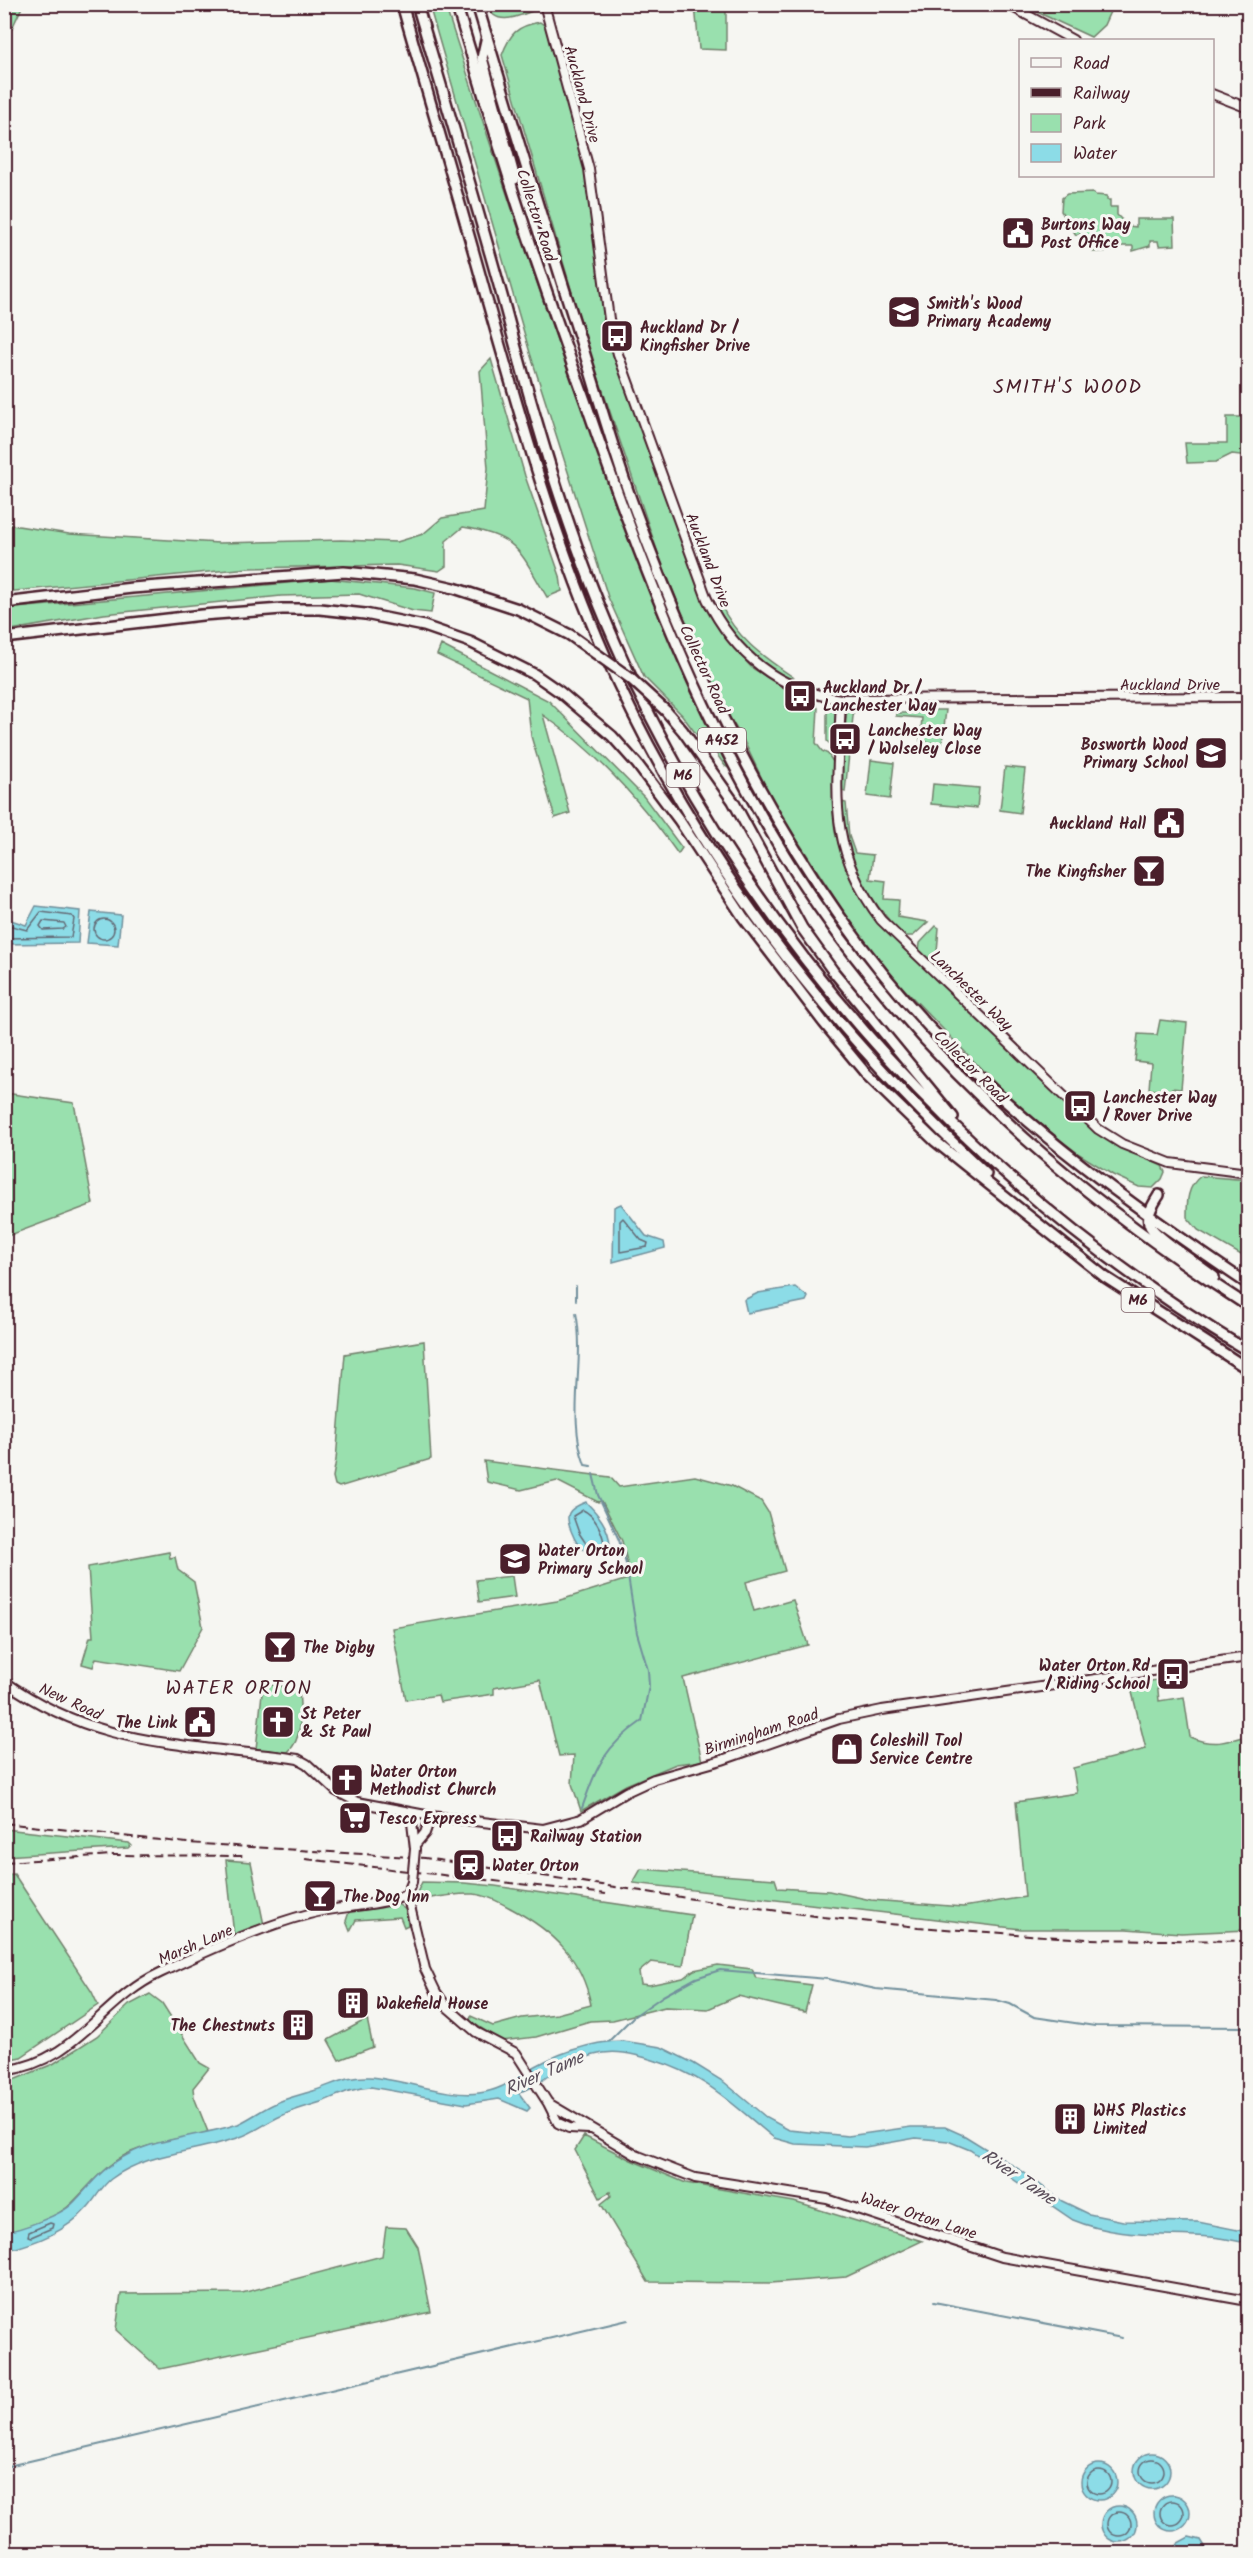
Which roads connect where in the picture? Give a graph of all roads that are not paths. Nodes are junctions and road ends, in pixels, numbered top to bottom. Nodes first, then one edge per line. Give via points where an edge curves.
1 (402, 4) edge
2 (417, 4) edge
3 (456, 4) edge
4 (477, 4) edge
5 (544, 4) edge
6 (1007, 4) edge
7 (487, 36) junction
8 (1071, 39) edge
9 (1214, 95) edge
10 (1248, 108) edge
11 (520, 214) junction
12 (4, 603) edge
13 (4, 638) edge
14 (1248, 697) edge
15 (842, 699) junction
16 (994, 1165) junction
17 (1248, 1173) edge
18 (1159, 1195) dead end
19 (1149, 1216) junction
20 (1036, 1221) junction
21 (1248, 1284) edge
22 (1244, 1303) edge
23 (1248, 1351) edge
24 (1248, 1369) edge
25 (1248, 1657) edge
26 (4, 1681) edge
27 (307, 1764) joint
28 (411, 1814) junction
29 (431, 1816) junction
30 (415, 1847) junction
31 (407, 1894) junction
32 (4, 2072) edge
33 (545, 2100) junction
34 (590, 2129) junction
35 (1248, 2301) edge

1 - 20 highway, M6 via 559,539 605,655 657,761 732,884 856,1044 939,1131
2 - 16 highway, M6 via 528,396 574,537 629,670 670,753 722,841 798,951 893,1065
3 - 11 highway, Collector Road / A452
4 - 7 highway, Collector Road / A452
5 - 15 street, Auckland Drive via 589,169 613,338 707,599 733,642 762,669 798,689
6 - 8 street
7 - 11 highway via 482,58 513,168
7 - 19 highway, Collector Road / A452 via 631,498 678,618 734,739 794,846 845,924 929,1026 1018,1114
9 - 10 street
11 - 22 highway, Collector Road / A452 via 619,500 692,680 754,800 835,930 920,1036 1006,1124 1119,1216
12 - 16 highway, bridge via 132,588 344,572 415,579 454,588 518,609 570,635 630,678 683,731 733,801 802,928
13 - 20 highway via 202,615 320,609 424,626 470,642 534,674 612,736 637,764 743,917 867,1075 935,1141
14 - 15 street, Auckland Drive
15 - 17 street, Lanchester Way via 837,799 840,836 860,889 881,920 1098,1129 1122,1144 1170,1163
16 - 23 highway, M6 via 1139,1281
18 - 19 highway
19 - 21 highway, Collector Road / A452
19 - 22 highway via 1157,1234
20 - 24 highway, M6 via 1135,1298
25 - 29 street, Birmingham Road via 839,1719 654,1779 581,1818 543,1830
26 - 27 street, New Road via 45,1707 106,1732 147,1741 292,1758
27 - 28 street, Birmingham Road via 348,1799
28 - 29 street, Birmingham Road
28 - 30 street
29 - 30 street
30 - 31 street, bridge
31 - 32 street, Marsh Lane via 307,1914 161,1972 128,1992 84,2034 55,2054
31 - 33 street via 419,1952 441,2000 476,2032 514,2051
33 - 34 street, Water Orton Lane
33 - 34 street, Water Orton Lane via 558,2124
34 - 35 street, Water Orton Lane via 636,2156 695,2178 827,2199 1002,2257

